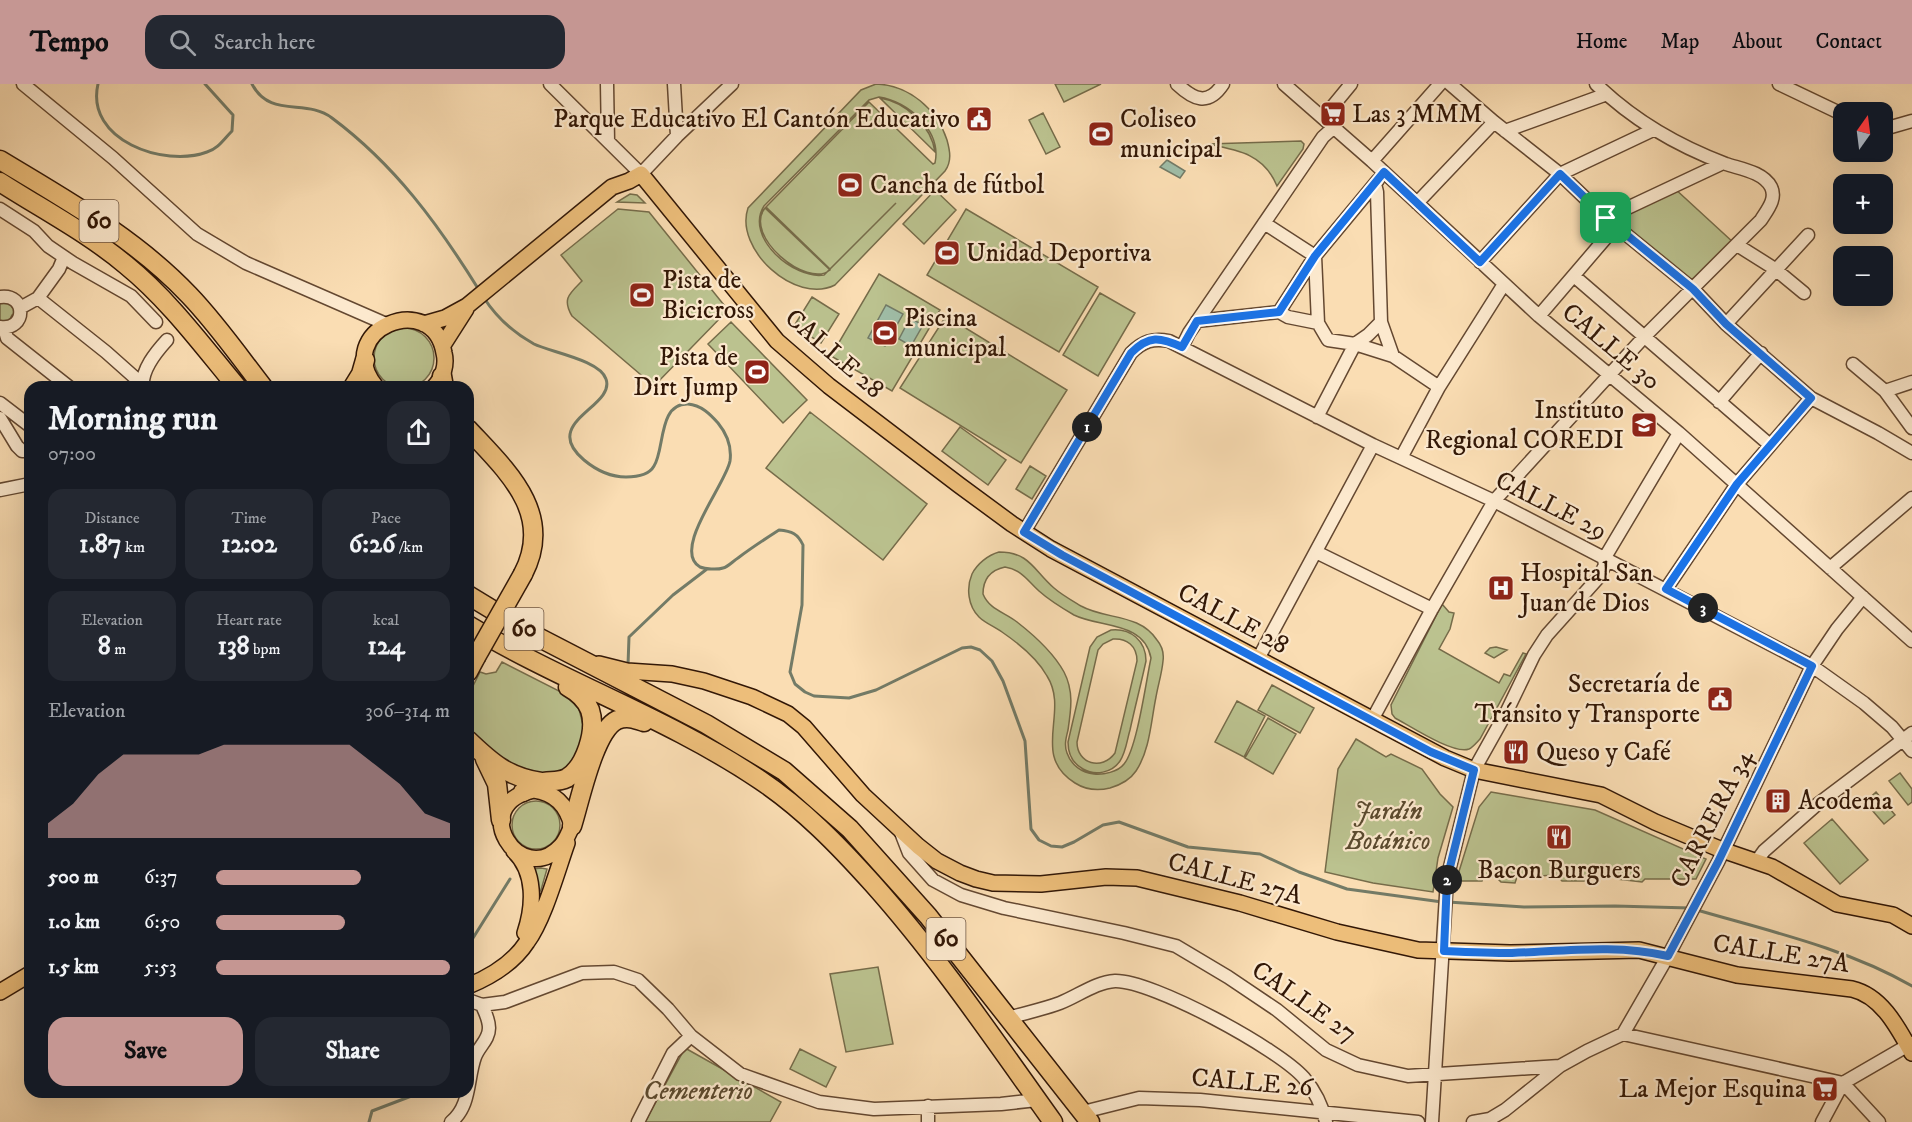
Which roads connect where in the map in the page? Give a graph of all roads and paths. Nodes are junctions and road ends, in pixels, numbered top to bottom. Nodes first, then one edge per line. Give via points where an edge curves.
1 (23, 84) edge
2 (550, 84) edge
3 (607, 84) edge
4 (674, 84) edge
5 (732, 84) edge
6 (1177, 84) edge
7 (1223, 84) edge
8 (1284, 84) edge
9 (1351, 84) edge
10 (1440, 84) edge
11 (1451, 84) edge
12 (1596, 84) edge
13 (1779, 84) edge
14 (1607, 94) junction
15 (1833, 110) edge
16 (1323, 118) junction
17 (1912, 121) edge
18 (1494, 122) junction
19 (1893, 126) edge
20 (1333, 128) junction
21 (1505, 130) junction
22 (1653, 130) junction
23 (677, 136) junction
24 (608, 141) junction
25 (0, 160) edge
26 (1372, 161) junction
27 (1723, 163) junction
28 (1384, 172) junction
29 (641, 174) junction
30 (1560, 174) junction
31 (0, 182) edge
32 (1375, 184) junction
33 (1417, 203) junction
34 (0, 209) edge
35 (1611, 222) junction
36 (1264, 223) junction
37 (1808, 235) dead end
38 (1737, 245) junction
39 (1315, 256) junction
40 (64, 257) junction
41 (1480, 262) junction
42 (1775, 269) junction
43 (1574, 276) junction
44 (1504, 284) junction
45 (1693, 289) junction
46 (1804, 293) dead end
47 (0, 297) edge
48 (38, 298) junction
49 (471, 303) junction
50 (20, 308) junction
51 (1279, 312) junction
52 (1539, 316) junction
53 (1197, 321) junction
54 (156, 322) dead end
55 (1381, 322) junction
56 (1318, 323) junction
57 (386, 324) junction
58 (424, 324) junction
59 (1726, 324) junction
60 (2, 327) edge
61 (218, 328) junction
62 (1644, 337) junction
63 (167, 340) dead end
64 (1355, 344) junction
65 (443, 345) junction
66 (1182, 347) junction
67 (1761, 353) junction
68 (1393, 356) junction
69 (365, 360) junction
70 (1853, 364) dead end
71 (1610, 375) junction
72 (61, 381) edge
73 (138, 381) edge
74 (143, 381) edge
75 (232, 381) edge
76 (258, 381) edge
77 (272, 381) edge
78 (357, 381) edge
79 (372, 381) edge
80 (441, 381) edge
81 (1912, 382) edge
82 (1439, 387) junction
83 (1886, 391) junction
84 (1811, 398) junction
85 (1719, 402) junction
86 (0, 403) edge
87 (1317, 417) junction
88 (0, 418) edge
89 (24, 422) edge
90 (1912, 428) edge
91 (24, 430) edge
92 (1679, 433) junction
93 (474, 436) edge
94 (14, 442) junction
95 (1373, 445) junction
96 (1770, 445) junction
97 (24, 451) edge
98 (1912, 453) edge
99 (1401, 458) junction
100 (1737, 484) junction
101 (24, 485) edge
102 (0, 490) edge
103 (1912, 498) edge
104 (1494, 501) junction
105 (1024, 532) junction
106 (1316, 552) junction
107 (1604, 559) junction
108 (1830, 568) junction
109 (1666, 589) junction
110 (1863, 597) junction
111 (474, 599) edge
112 (1432, 609) junction
113 (474, 628) edge
114 (1912, 641) edge
115 (1258, 659) junction
116 (474, 660) edge
117 (582, 660) junction
118 (532, 661) junction
119 (1812, 666) junction
120 (1372, 720) junction
121 (677, 732) junction
122 (1909, 741) edge
123 (474, 746) edge
124 (1474, 770) junction
125 (533, 786) junction
126 (501, 820) junction
127 (572, 826) junction
128 (899, 829) junction
129 (511, 848) junction
130 (1722, 850) junction
131 (1756, 862) junction
132 (1912, 926) edge
133 (1444, 951) junction
134 (1668, 956) junction
135 (512, 959) junction
136 (24, 978) edge
137 (474, 983) edge
138 (0, 992) edge
139 (474, 1002) edge
140 (482, 1005) junction
141 (1008, 1018) junction
142 (1623, 1034) junction
143 (691, 1036) junction
144 (1911, 1047) edge
145 (474, 1061) edge
146 (1560, 1066) junction
147 (1435, 1075) junction
148 (1843, 1083) junction
149 (466, 1098) edge
150 (1037, 1100) junction
151 (928, 1106) junction
152 (1086, 1117) edge
153 (1325, 1117) edge
154 (451, 1122) edge
155 (638, 1122) edge
156 (928, 1122) edge
157 (1053, 1122) edge
158 (1418, 1122) edge
159 (1432, 1122) edge
160 (1473, 1122) edge
161 (1822, 1122) edge
162 (1879, 1122) edge

1 - 57 street via 113,158 196,234 246,263
2 - 24 street
3 - 24 street
4 - 23 street
5 - 23 street
6 - 7 street via 1199,99 1207,99
8 - 16 street, CALLE 30
9 - 16 street
10 - 26 street
11 - 18 street
12 - 14 street
13 - 15 street
14 - 21 street
14 - 22 street
16 - 20 street, CALLE 30
17 - 19 street
18 - 21 street
18 - 33 street
20 - 26 street, CALLE 30
20 - 36 street
21 - 30 street
22 - 27 street
22 - 30 street
23 - 29 street
24 - 29 street
25 - 61 highway, 60 via 136,247 189,295
26 - 28 street, CALLE 30
27 - 35 street
27 - 38 street via 1761,176 1771,187 1773,201
28 - 32 street
28 - 33 street, CALLE 30
29 - 49 main road via 612,187
29 - 105 main road, CALLE 28 via 777,341 829,386
30 - 35 street
30 - 41 street
31 - 75 highway, 60 via 127,265 181,318
32 - 39 street
32 - 55 street
33 - 41 street, CALLE 30
34 - 40 street
35 - 43 street
35 - 45 street
36 - 39 street
36 - 53 street
37 - 42 street
38 - 42 street
38 - 45 street
39 - 51 street
39 - 56 street
40 - 48 street
40 - 54 street via 131,296
41 - 44 street, CALLE 30
42 - 46 street
42 - 59 street
43 - 52 street
43 - 62 street
44 - 52 street, CALLE 30
44 - 82 street
45 - 59 street
45 - 62 street
47 - 50 street via 12,298
48 - 50 street
48 - 73 street
49 - 58 main road via 445,318
49 - 65 main road
50 - 60 street via 18,320 12,326
51 - 53 street
51 - 56 street
52 - 71 street, CALLE 30
53 - 66 street
55 - 64 street
55 - 68 street
56 - 64 street via 1328,340
57 - 58 main road via 412,320
57 - 69 main road via 370,339
58 - 65 main road
59 - 67 street
60 - 72 street via 7,338
61 - 76 highway, 60
61 - 77 highway
62 - 71 street
62 - 85 street
63 - 74 street via 155,353
64 - 68 street
64 - 87 street
65 - 80 main road via 445,366
66 - 87 street, CALLE 29
66 - 105 street, CALLE 29 via 1163,340 1148,341 1131,353
67 - 84 street
67 - 85 street
68 - 82 street
69 - 78 highway
69 - 79 main road
70 - 83 street
71 - 92 street, CALLE 30
71 - 104 street
81 - 83 street
82 - 99 street
83 - 90 street
84 - 96 street
84 - 98 street
85 - 96 street
86 - 89 street
87 - 95 street, CALLE 29
88 - 94 street
91 - 94 street
92 - 100 street, CALLE 30
92 - 107 street
93 - 116 highway, bridge via 523,494 533,536 523,574
94 - 97 street
95 - 99 street, CALLE 29
95 - 106 street
96 - 100 street
99 - 104 street, CALLE 29
100 - 108 street, CALLE 30
100 - 109 street
101 - 102 street
103 - 108 street
104 - 107 street, CALLE 29
104 - 112 street
105 - 115 main road, CALLE 28
106 - 112 street
106 - 115 street
107 - 109 street, CALLE 29
107 - 124 street via 1599,577 1534,655
108 - 110 street, CALLE 30
109 - 119 street, CALLE 29
110 - 114 street, CALLE 30
110 - 119 street, CARRERA 34
111 - 117 highway, 60
112 - 120 street
113 - 118 highway, 60
115 - 120 main road, CALLE 28
117 - 128 main road, CALLE 27A via 627,671 672,674 729,688 788,714
117 - 141 highway, 60 via 706,724 784,771 871,851
118 - 121 highway, 60
118 - 125 highway via 584,700 592,725 583,759 574,773 555,783
119 - 122 street, CALLE 29
119 - 130 street, CARRERA 34
120 - 124 main road, CALLE 28
121 - 127 highway via 665,732 629,718 611,724 596,750
121 - 150 highway, 60 via 759,780 841,848 915,931
122 - 131 street via 1814,807
123 - 125 highway via 508,773
123 - 126 highway via 488,762 497,784
124 - 130 main road, CALLE 28 via 1601,795
124 - 133 street via 1447,879
125 - 126 main road via 509,803
125 - 127 main road via 562,804
126 - 129 main road
127 - 129 main road via 562,845 543,857 520,855
127 - 135 main road via 535,929
128 - 133 main road, CALLE 27A via 937,861 993,883 1137,878 1337,932 1401,947
128 - 147 street, CALLE 27 via 909,853 933,880 961,895 1176,946 1277,1010 1326,1050 1378,1071
129 - 135 main road via 522,859 531,887 529,921
130 - 131 main road, CALLE 28
130 - 134 street, CARRERA 34
131 - 132 main road, CALLE 28 via 1837,904 1893,915
133 - 134 main road, CALLE 27A via 1616,949
133 - 147 street
134 - 142 street, CARRERA 34
134 - 144 main road, CALLE 27A via 1737,975 1860,991 1879,1002
135 - 137 main road
136 - 138 main road
139 - 140 street
140 - 143 street via 505,1002 582,974 614,972 638,980
140 - 145 street via 489,1030
141 - 152 highway, 60
141 - 153 street via 1117,981 1149,990 1216,1019 1276,1056 1303,1076 1316,1093
142 - 146 street, CALLE 27
142 - 148 street
143 - 151 street via 740,1074 819,1102 874,1108
143 - 155 street via 673,1053
144 - 148 street
146 - 147 street, CALLE 27
146 - 160 street via 1505,1110 1490,1119
147 - 159 street
148 - 161 street
148 - 162 street
149 - 154 street
150 - 151 street
150 - 157 highway, 60
151 - 156 street
152 - 153 street, CALLE 26 via 1138,1098 1200,1100
153 - 158 street, CALLE 26

